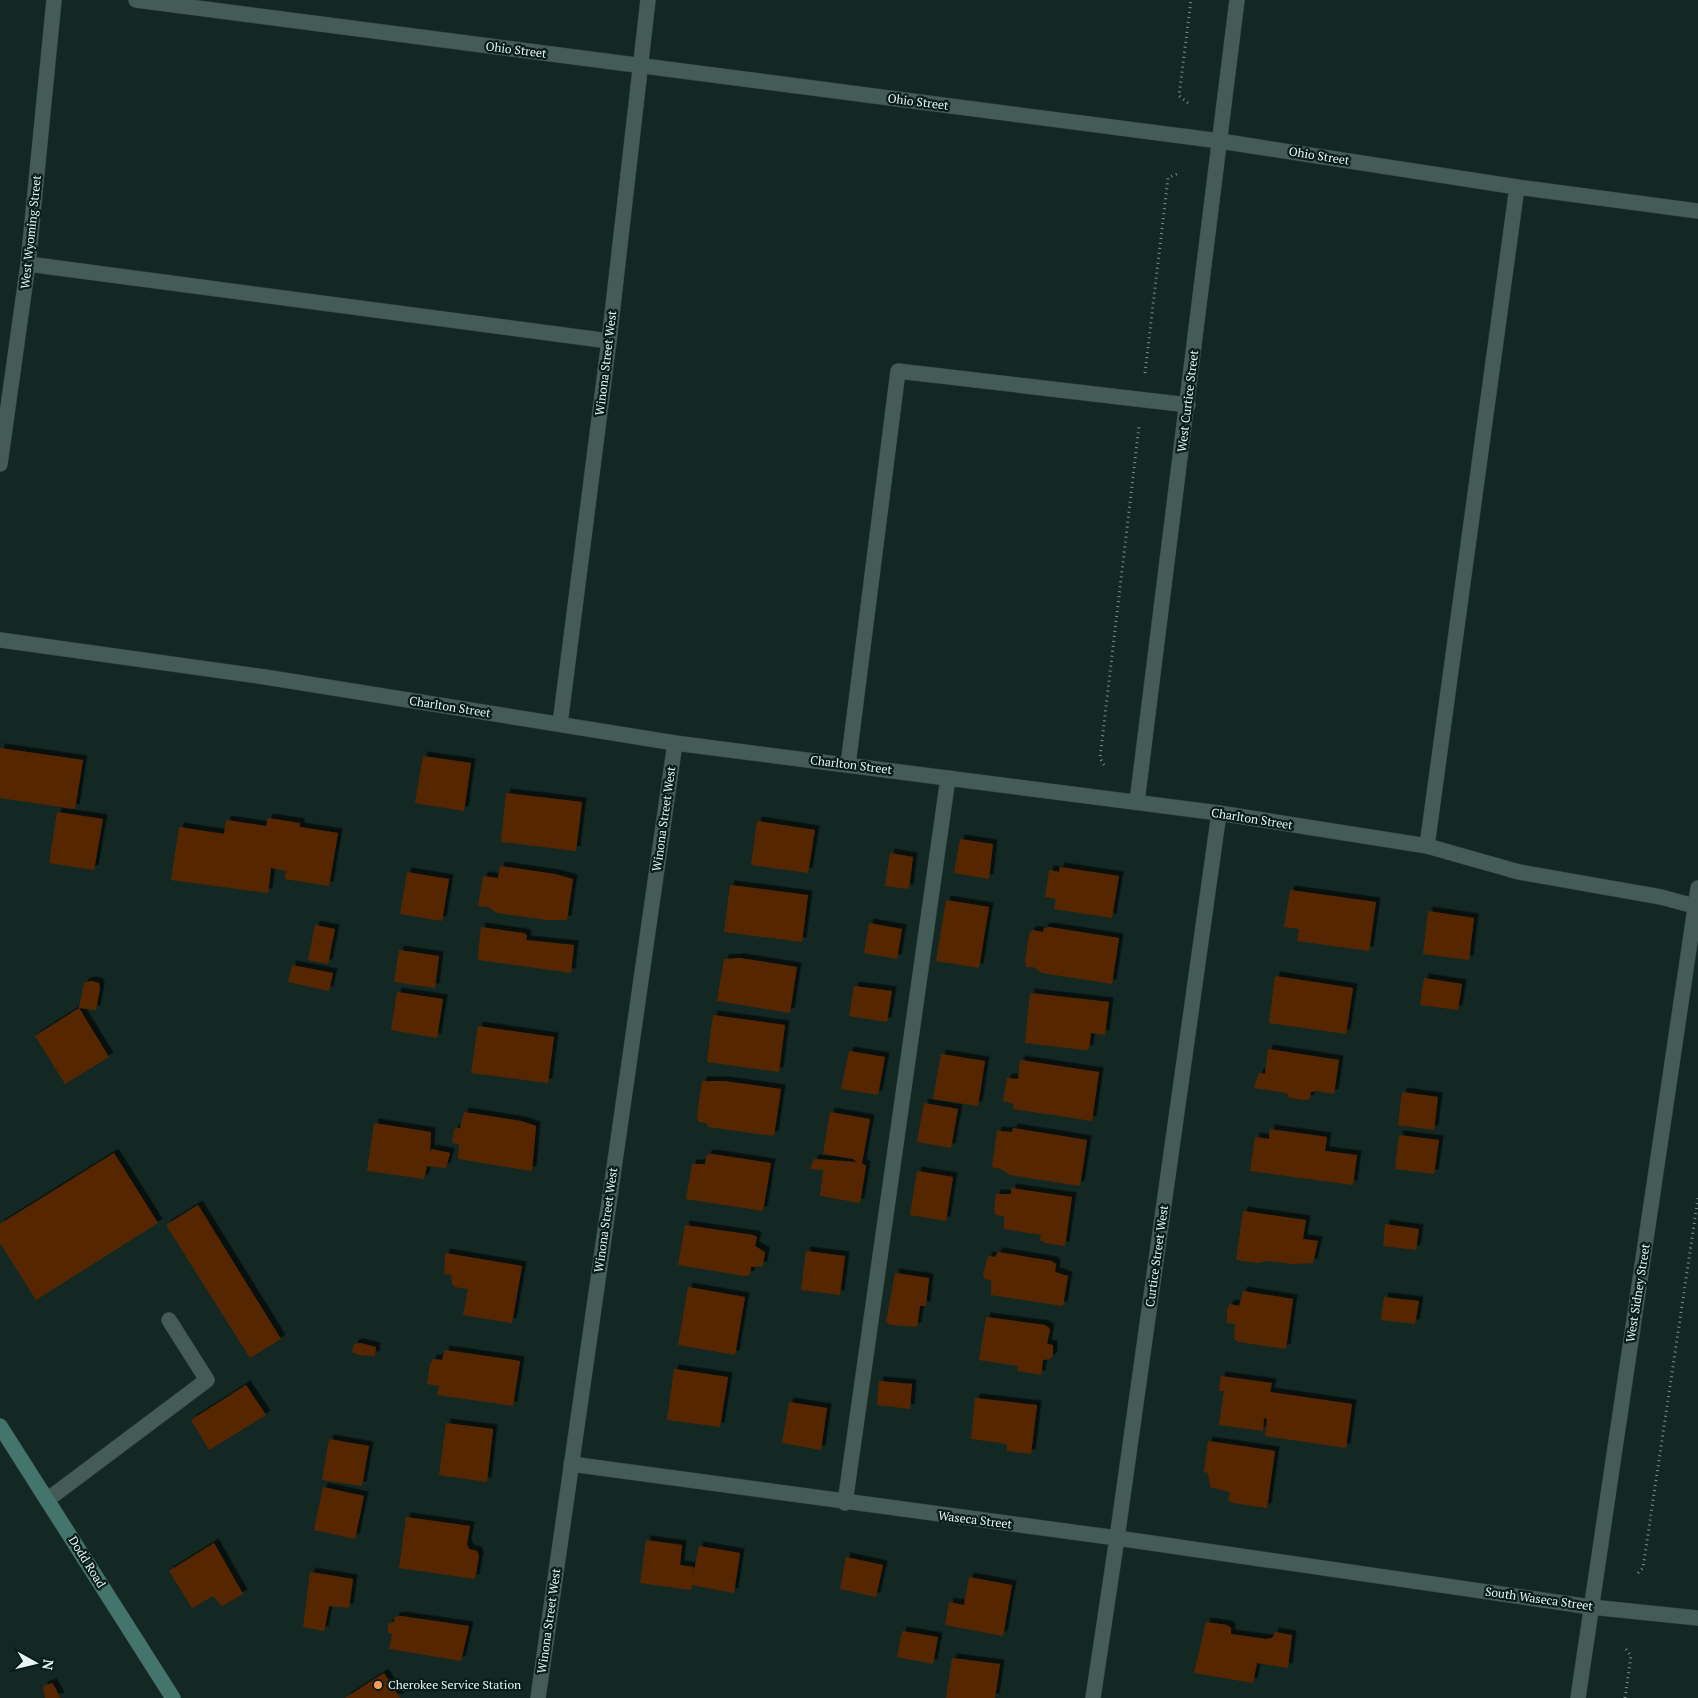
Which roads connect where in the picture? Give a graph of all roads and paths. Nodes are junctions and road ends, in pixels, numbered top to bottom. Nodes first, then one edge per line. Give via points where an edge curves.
1 (54, 0) edge
2 (136, 0) edge
3 (648, 0) edge
4 (1191, 0) edge
5 (1237, 0) edge
6 (642, 66) junction
7 (1188, 103) dead end
8 (1220, 141) junction
9 (1179, 173) dead end
10 (1517, 187) junction
11 (1698, 211) edge
12 (28, 264) junction
13 (609, 341) junction
14 (1142, 400) junction
15 (1188, 405) junction
16 (0, 464) edge
17 (0, 640) edge
18 (560, 724) junction
19 (675, 743) junction
20 (848, 765) junction
21 (1104, 765) dead end
22 (948, 778) junction
23 (1137, 802) junction
24 (1219, 813) junction
25 (1427, 846) junction
26 (1698, 888) edge
27 (1697, 906) edge
28 (1698, 1198) edge
29 (169, 1320) dead end
30 (0, 1426) edge
31 (571, 1464) junction
32 (47, 1500) junction
33 (845, 1503) junction
34 (1117, 1538) junction
35 (1638, 1573) dead end
36 (1380, 1576) joint
37 (1591, 1607) junction
38 (1698, 1618) edge
39 (1625, 1648) dead end
40 (173, 1698) edge
41 (538, 1698) edge
42 (1093, 1698) edge
43 (1578, 1698) edge
44 (1625, 1698) edge

1 - 12 street, West Wyoming Street
2 - 6 street, Ohio Street
3 - 6 street, Winona Street West
4 - 7 path via 1179,96
5 - 8 street, West Curtice Street
6 - 8 street, Ohio Street
6 - 13 street, Winona Street West
8 - 10 street, Ohio Street
8 - 15 street, West Curtice Street
9 - 14 path via 1168,178
10 - 11 street, Ohio Street
10 - 25 street
12 - 13 street
12 - 16 street, West Wyoming Street
13 - 18 street, Winona Street West
14 - 15 street
14 - 20 street via 898,371
14 - 21 path via 1100,758
15 - 23 street, West Curtice Street
17 - 18 street, Charlton Street
18 - 19 street, Charlton Street
19 - 20 street, Charlton Street
19 - 31 street, Winona Street West
20 - 22 street, Charlton Street
22 - 23 street, Charlton Street
22 - 33 street
23 - 24 street, Charlton Street
24 - 25 street, Charlton Street
24 - 34 street, Curtice Street West
25 - 27 street, Charlton Street via 1518,872
26 - 27 street, West Sidney Street
27 - 37 street, West Sidney Street
28 - 35 path via 1643,1568
29 - 32 street via 207,1380
30 - 32 street, Dodd Road
31 - 33 street, Waseca Street
31 - 41 street, Winona Street West
32 - 40 street, Dodd Road
33 - 34 street, Waseca Street
34 - 36 street, Waseca Street
34 - 42 street, Curtice Street West
36 - 37 street, South Waseca Street
37 - 38 street, South Waseca Street
37 - 43 street, West Sidney Street
39 - 44 path via 1631,1656

